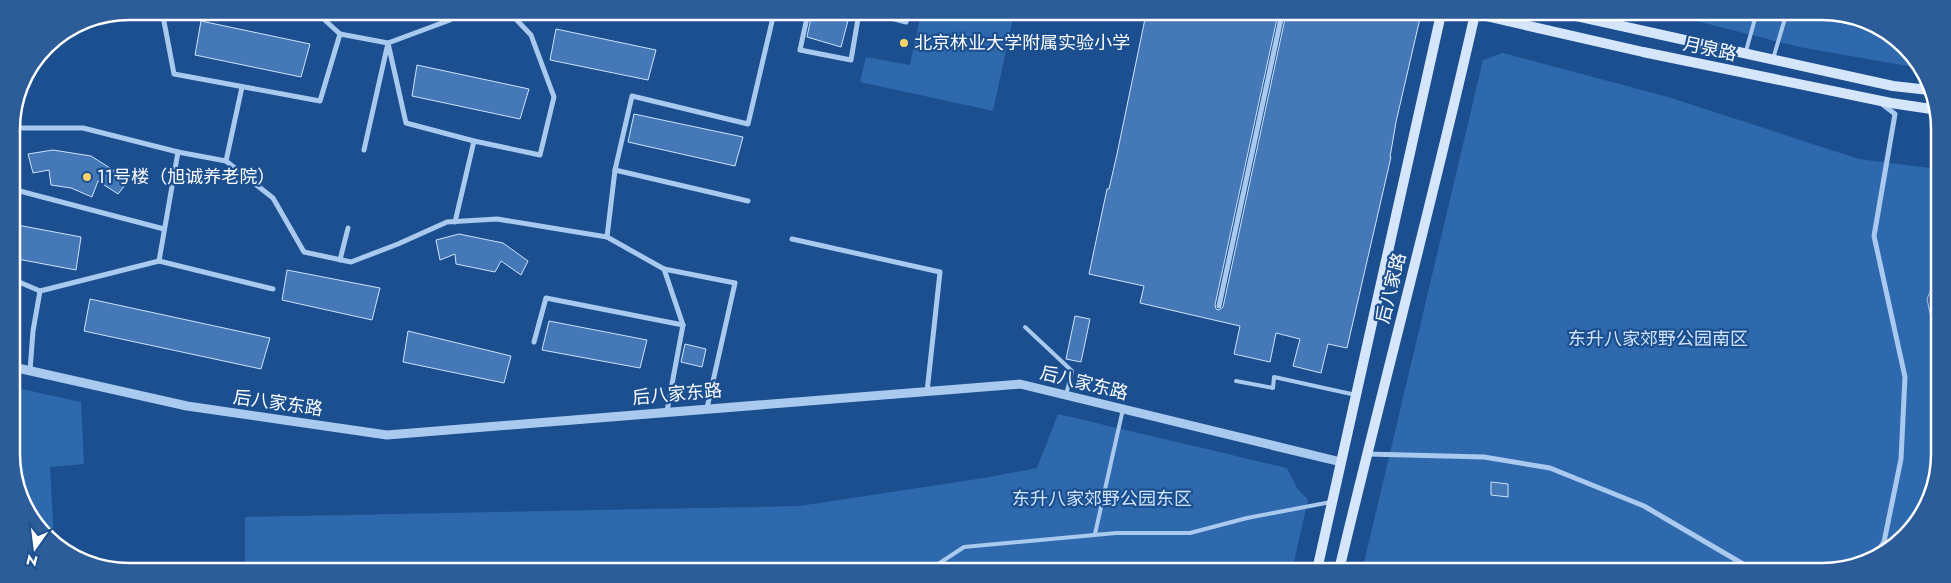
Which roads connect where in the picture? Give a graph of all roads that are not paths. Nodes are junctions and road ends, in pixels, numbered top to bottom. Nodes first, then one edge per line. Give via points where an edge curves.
1 (164, 20) edge
2 (325, 20) edge
3 (450, 20) edge
4 (517, 20) edge
5 (772, 20) edge
6 (806, 20) edge
7 (858, 20) edge
8 (1281, 20) edge
9 (1441, 20) edge
10 (1475, 20) edge
11 (1502, 20) edge
12 (1599, 20) edge
13 (1755, 20) edge
14 (1785, 20) edge
15 (340, 34) junction
16 (388, 43) junction
17 (1746, 53) junction
18 (1773, 59) junction
19 (242, 87) junction
20 (1923, 89) edge
21 (1874, 99) junction
22 (1929, 108) edge
23 (20, 128) edge
24 (474, 141) junction
25 (364, 150) dead end
26 (178, 152) junction
27 (226, 161) junction
28 (615, 170) junction
29 (20, 191) edge
30 (748, 201) dead end
31 (455, 222) junction
32 (348, 228) dead end
33 (164, 229) junction
34 (607, 237) junction
35 (792, 239) dead end
36 (340, 260) junction
37 (159, 261) junction
38 (664, 269) junction
39 (20, 282) edge
40 (273, 289) dead end
41 (40, 291) junction
42 (1220, 306) dead end
43 (683, 325) junction
44 (1024, 327) dead end
45 (534, 342) dead end
46 (20, 369) edge
47 (30, 371) junction
48 (1236, 381) dead end
49 (927, 392) junction
50 (1066, 395) junction
51 (1356, 395) junction
52 (706, 408) junction
53 (1123, 409) junction
54 (667, 411) junction
55 (1367, 454) junction
56 (1341, 462) junction
57 (1332, 502) junction
58 (1095, 534) junction
59 (1882, 545) edge
60 (940, 563) edge
61 (1319, 563) edge
62 (1342, 563) edge
63 (1741, 563) edge

1 - 19 street via 174,74
2 - 15 street
3 - 16 street
4 - 24 street via 531,34 554,97 540,155
5 - 28 street via 748,124 632,96
6 - 7 street via 800,50 851,60
8 - 42 street
9 - 51 main road, 后八家路
10 - 55 main road, 后八家路
11 - 21 main road, 月泉路
12 - 17 main road, 月泉路
13 - 17 lane
14 - 18 lane
15 - 16 street
15 - 19 street via 320,101
16 - 24 street via 406,123
16 - 25 street
17 - 18 main road, 月泉路
18 - 20 main road, 月泉路 via 1893,86
19 - 27 street
21 - 22 main road, 月泉路
21 - 59 street via 1895,114 1874,236 1905,377 1901,459
23 - 26 street via 83,128
24 - 31 street
26 - 27 street
26 - 33 street
27 - 36 street via 273,198 304,252
28 - 30 street
28 - 34 street
29 - 33 street
31 - 34 street via 497,220
31 - 36 street via 447,222 351,262
32 - 36 street
33 - 37 street
34 - 38 street
35 - 49 street via 940,272
37 - 40 street
37 - 41 street
38 - 43 street
38 - 52 street via 735,283
39 - 41 street
41 - 47 street
43 - 45 street via 546,298
43 - 54 street
44 - 50 lane via 1072,371
46 - 47 street, 后八家东路
47 - 54 street, 后八家东路 via 187,406 387,435
48 - 51 lane via 1273,388 1274,377
49 - 50 street, 后八家东路 via 1020,384
49 - 52 street, 后八家东路
50 - 53 street, 后八家东路
51 - 56 main road, 后八家路
52 - 54 street, 后八家东路
53 - 56 street, 后八家东路
53 - 58 lane
55 - 62 main road, 后八家路
55 - 63 street via 1484,458 1550,468 1644,506
56 - 57 main road, 后八家路
57 - 58 lane via 1190,533
57 - 61 main road, 后八家路
58 - 60 lane via 964,547

